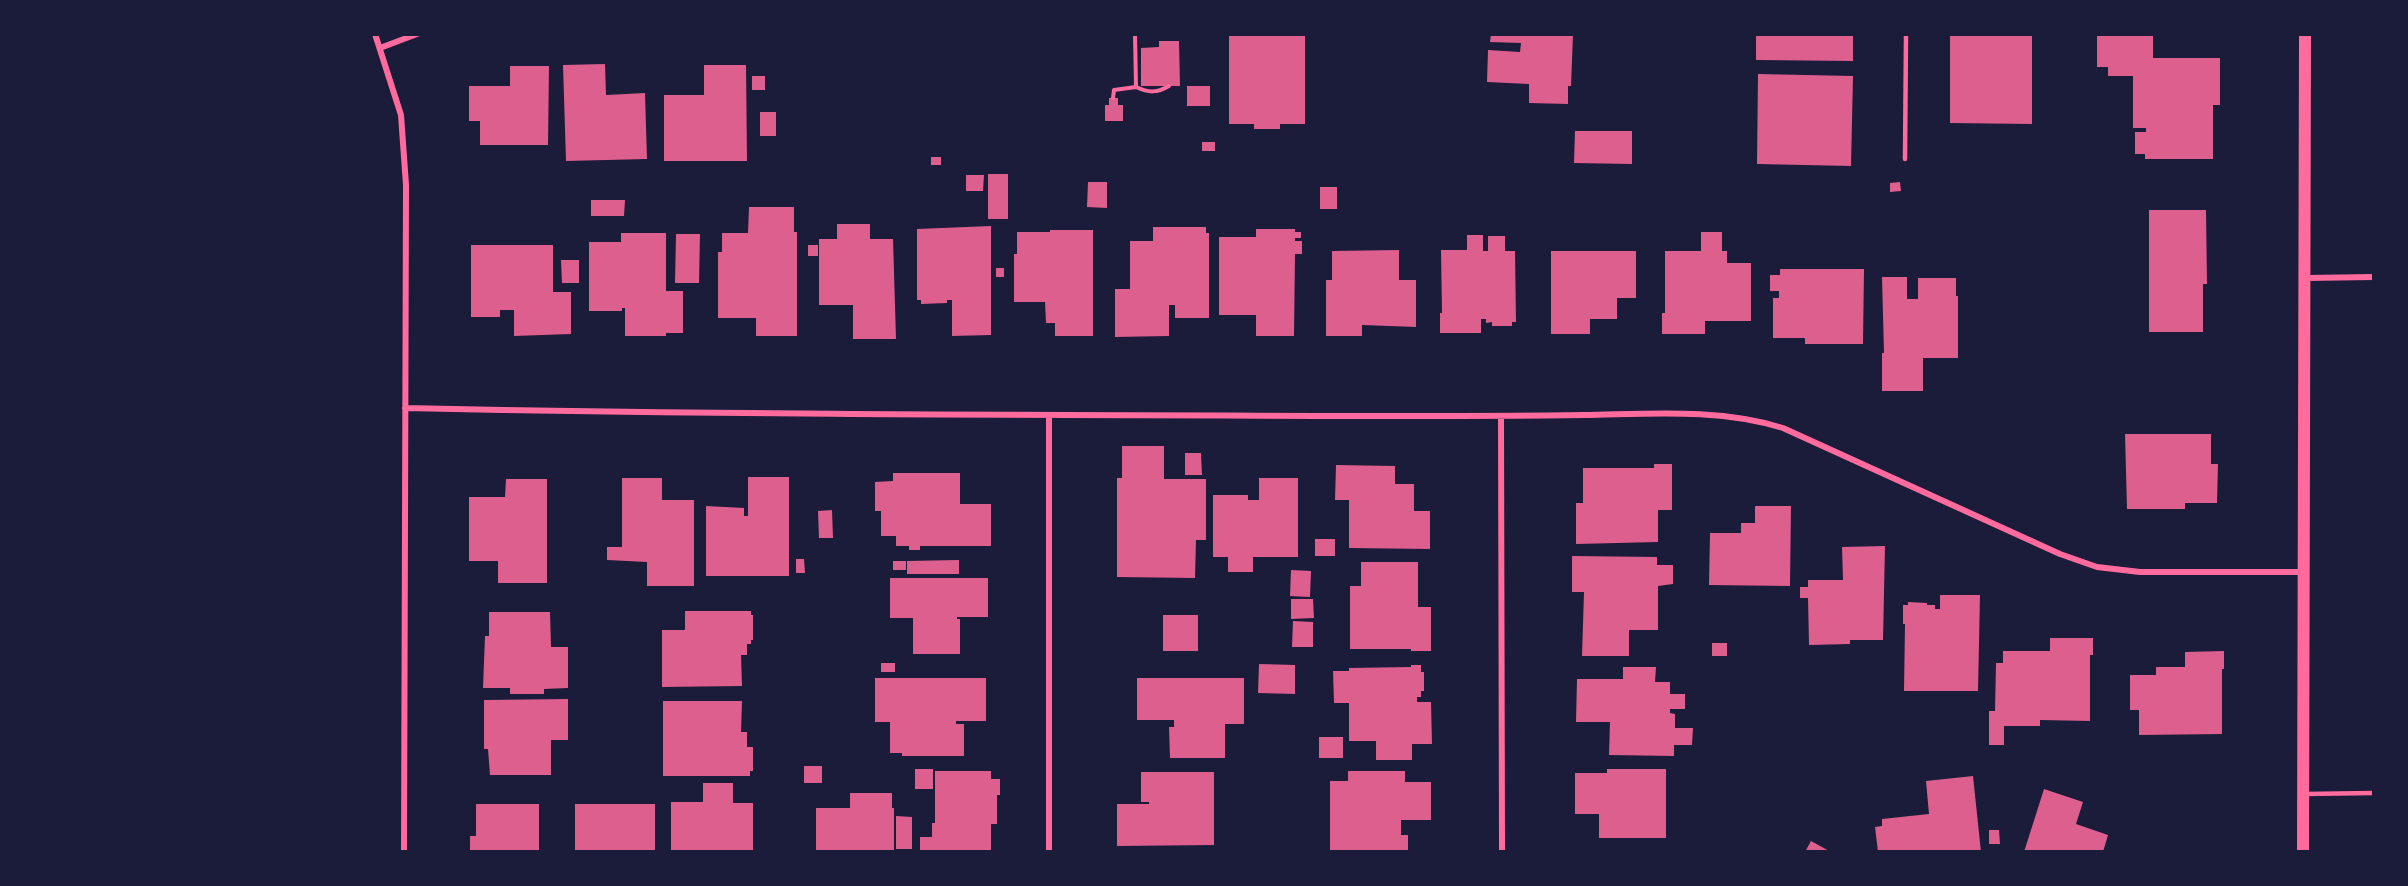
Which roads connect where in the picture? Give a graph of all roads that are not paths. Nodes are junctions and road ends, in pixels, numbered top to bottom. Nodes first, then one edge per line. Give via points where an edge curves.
1 (375, 34) edge
2 (417, 34) edge
3 (1906, 34) edge
4 (2305, 34) edge
5 (380, 48) junction
6 (1905, 159) dead end
7 (2305, 278) junction
8 (2373, 278) edge
9 (405, 408) junction
10 (1049, 415) junction
11 (1501, 416) junction
12 (2304, 572) junction
13 (2373, 792) edge
14 (2303, 794) junction
15 (404, 852) edge
16 (1049, 852) edge
17 (1502, 852) edge
18 (2303, 852) edge

1 - 5 street
2 - 5 street
3 - 6 lane
4 - 7 main road
5 - 9 street via 401,115 405,173
7 - 8 street
7 - 12 main road
9 - 10 street
9 - 15 street
10 - 11 street
10 - 16 street
11 - 12 street via 1669,413 1755,419 2097,567 2140,572
11 - 17 street
12 - 14 main road
13 - 14 lane
14 - 18 main road

